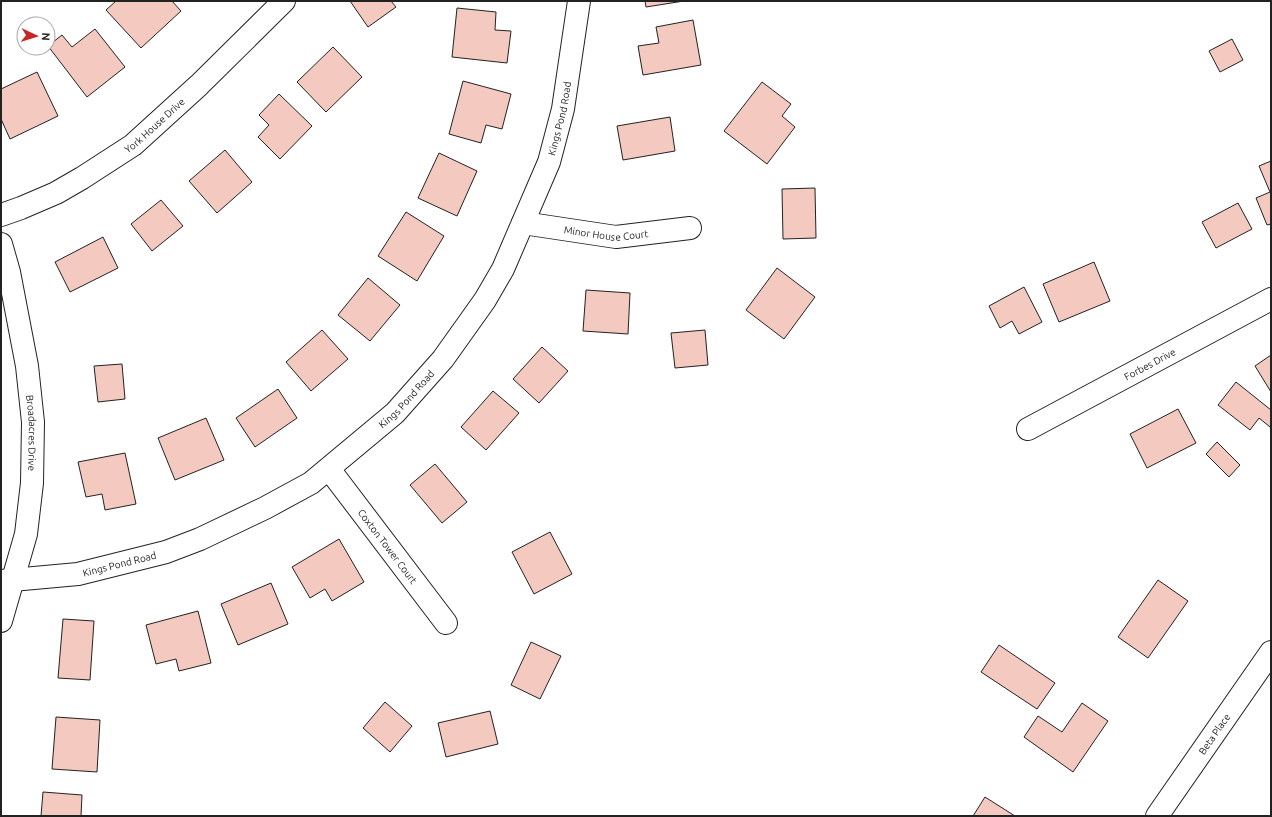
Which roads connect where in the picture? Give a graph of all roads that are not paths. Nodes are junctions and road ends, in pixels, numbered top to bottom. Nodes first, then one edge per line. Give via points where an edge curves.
1 (284, 1) edge
2 (579, 1) edge
3 (1, 215) edge
4 (523, 223) junction
5 (690, 228) dead end
6 (1, 244) edge
7 (1271, 299) edge
8 (1028, 429) dead end
9 (329, 469) junction
10 (7, 580) edge
11 (1, 621) edge
12 (446, 623) dead end
13 (1271, 652) edge
14 (1157, 816) edge

1 - 3 street, York House Drive via 199,85 132,145 69,185
2 - 4 street, Kings Pond Road via 563,109 549,162
4 - 5 street, Minor House Court via 616,237
4 - 9 street, Kings Pond Road via 503,269 485,300 444,359 395,413
6 - 10 street, Broadacres Drive via 27,366 33,422 32,483 26,534
7 - 8 street, Forbes Drive
9 - 10 street, Kings Pond Road via 311,483 265,508 200,540 166,552 78,574
9 - 12 street, Coxton Tower Court
10 - 11 street, Broadacres Drive
13 - 14 street, Beta Place

